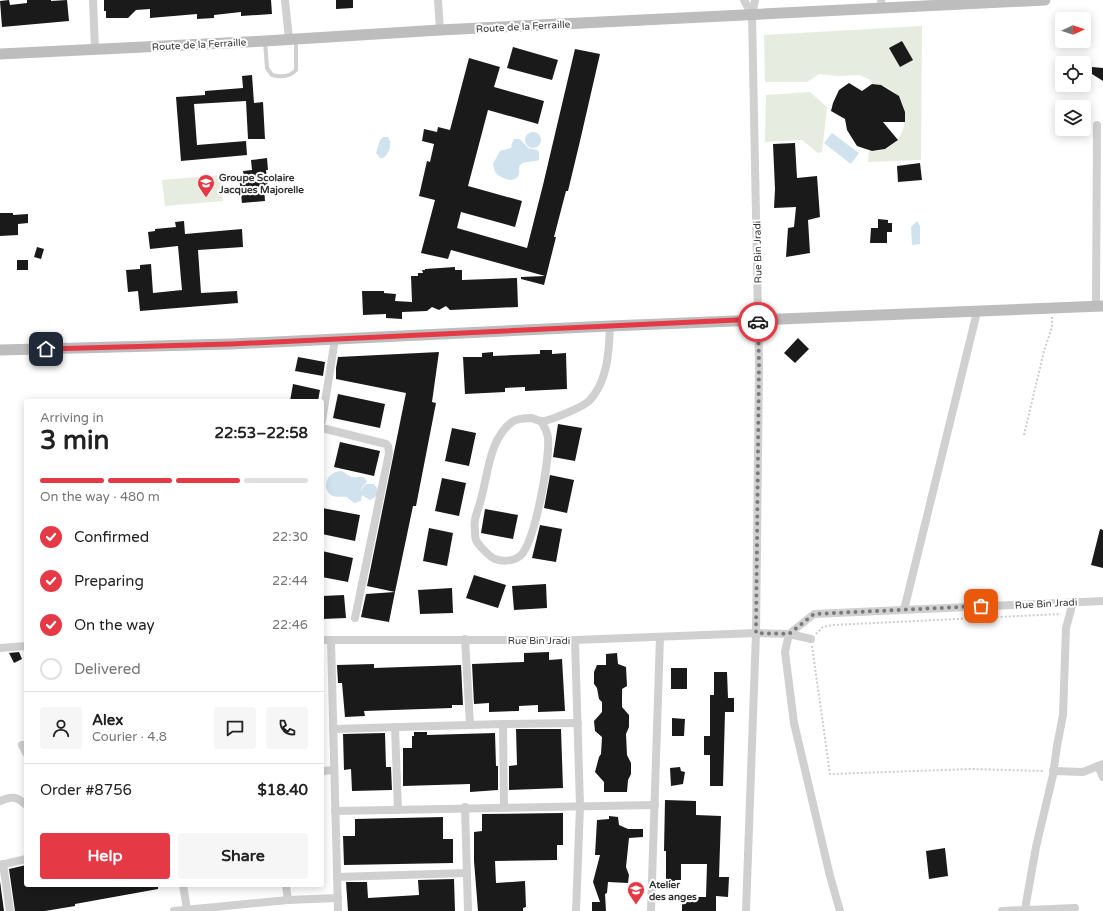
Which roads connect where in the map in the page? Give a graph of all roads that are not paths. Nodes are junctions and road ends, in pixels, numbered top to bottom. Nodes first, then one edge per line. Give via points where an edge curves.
1 (92, 0) edge
2 (285, 0) edge
3 (438, 0) edge
4 (744, 0) edge
5 (755, 0) edge
6 (1045, 0) edge
7 (1019, 1) edge
8 (881, 4) edge
9 (752, 15) junction
10 (440, 30) junction
11 (292, 39) junction
12 (265, 40) junction
13 (95, 49) junction
14 (0, 54) edge
15 (1097, 124) dead end
16 (1100, 306) edge
17 (977, 312) junction
18 (758, 319) junction
19 (610, 326) junction
20 (335, 339) junction
21 (0, 350) edge
22 (324, 408) edge
23 (541, 421) junction
24 (324, 428) edge
25 (1103, 601) edge
26 (1073, 602) junction
27 (904, 610) junction
28 (355, 618) dead end
29 (756, 633) junction
30 (789, 634) junction
31 (660, 636) junction
32 (465, 639) junction
33 (811, 639) road end
34 (324, 640) edge
35 (331, 640) junction
36 (576, 640) junction
37 (0, 648) edge
38 (24, 649) edge
39 (578, 723) junction
40 (470, 724) junction
41 (503, 724) junction
42 (395, 727) junction
43 (333, 729) junction
44 (1101, 765) edge
45 (324, 770) edge
46 (334, 770) junction
47 (1053, 771) junction
48 (1103, 778) edge
49 (0, 801) edge
50 (24, 803) edge
51 (655, 804) junction
52 (580, 806) junction
53 (504, 807) junction
54 (465, 808) junction
55 (398, 810) junction
56 (335, 811) junction
57 (24, 859) edge
58 (1, 864) edge
59 (467, 873) junction
60 (337, 877) junction
61 (183, 887) edge
62 (286, 887) edge
63 (338, 898) junction
64 (288, 900) junction
65 (232, 908) edge
66 (1075, 908) dead end
67 (187, 909) junction
68 (1025, 909) junction
69 (10, 911) edge
70 (174, 911) edge
71 (338, 911) edge
72 (468, 911) edge
73 (576, 911) edge
74 (652, 911) edge
75 (746, 911) edge
76 (840, 911) edge
77 (1002, 911) edge

1 - 13 street
2 - 11 street
3 - 10 street
4 - 9 street, Rue Bin Jradi
5 - 9 street, Rue Bin Jradi
6 - 7 street, Route de la Ferraille
7 - 8 street, Route de la Ferraille
8 - 9 street, Route de la Ferraille
9 - 10 street, Route de la Ferraille
9 - 18 street, Rue Bin Jradi
10 - 11 street, Route de la Ferraille
11 - 12 street, Route de la Ferraille
11 - 12 lane via 297,67 294,72 274,76 268,71
12 - 13 street, Route de la Ferraille
13 - 14 street, Route de la Ferraille
15 - 16 street
16 - 17 street
17 - 18 street
17 - 27 street
18 - 19 street
18 - 29 street, Rue Bin Jradi
19 - 20 street
19 - 23 street via 606,366 596,392 589,402 577,409
20 - 21 street
20 - 22 street
23 - 23 street via 533,418 513,421 504,429 492,454 482,499 474,521 476,541 494,559 504,561 521,555 533,531 547,454 548,439
24 - 28 street via 388,446 389,453
25 - 26 street, Rue Bin Jradi
26 - 27 street, Rue Bin Jradi
26 - 47 street via 1066,628 1063,715
27 - 30 street, Rue Bin Jradi via 814,614
29 - 30 street, Rue Bin Jradi
29 - 31 street, Rue Bin Jradi
29 - 75 street, Rue Bin Jradi
30 - 33 street
30 - 76 street via 786,652 794,723
31 - 36 street, Rue Bin Jradi
31 - 51 street
32 - 35 street, Rue Bin Jradi
32 - 36 street, Rue Bin Jradi
32 - 40 street
34 - 35 street, Rue Bin Jradi
35 - 43 street
36 - 39 street
37 - 38 street
39 - 41 street
39 - 52 street
40 - 41 street
40 - 42 street
41 - 53 street
42 - 43 street
42 - 55 street
43 - 46 street
44 - 47 street via 1083,772
44 - 48 street
45 - 46 street
46 - 56 street
47 - 68 street
49 - 50 street via 12,796 20,798
51 - 52 street
51 - 74 street
52 - 53 street
52 - 73 street
53 - 54 street
54 - 55 street
54 - 59 street
55 - 56 street
56 - 60 street
57 - 58 street
58 - 69 street
59 - 60 street
59 - 72 street
60 - 63 street
61 - 67 street
62 - 64 street
63 - 64 street
63 - 71 street
64 - 65 street
65 - 67 street
66 - 68 street
67 - 70 street
68 - 77 street

